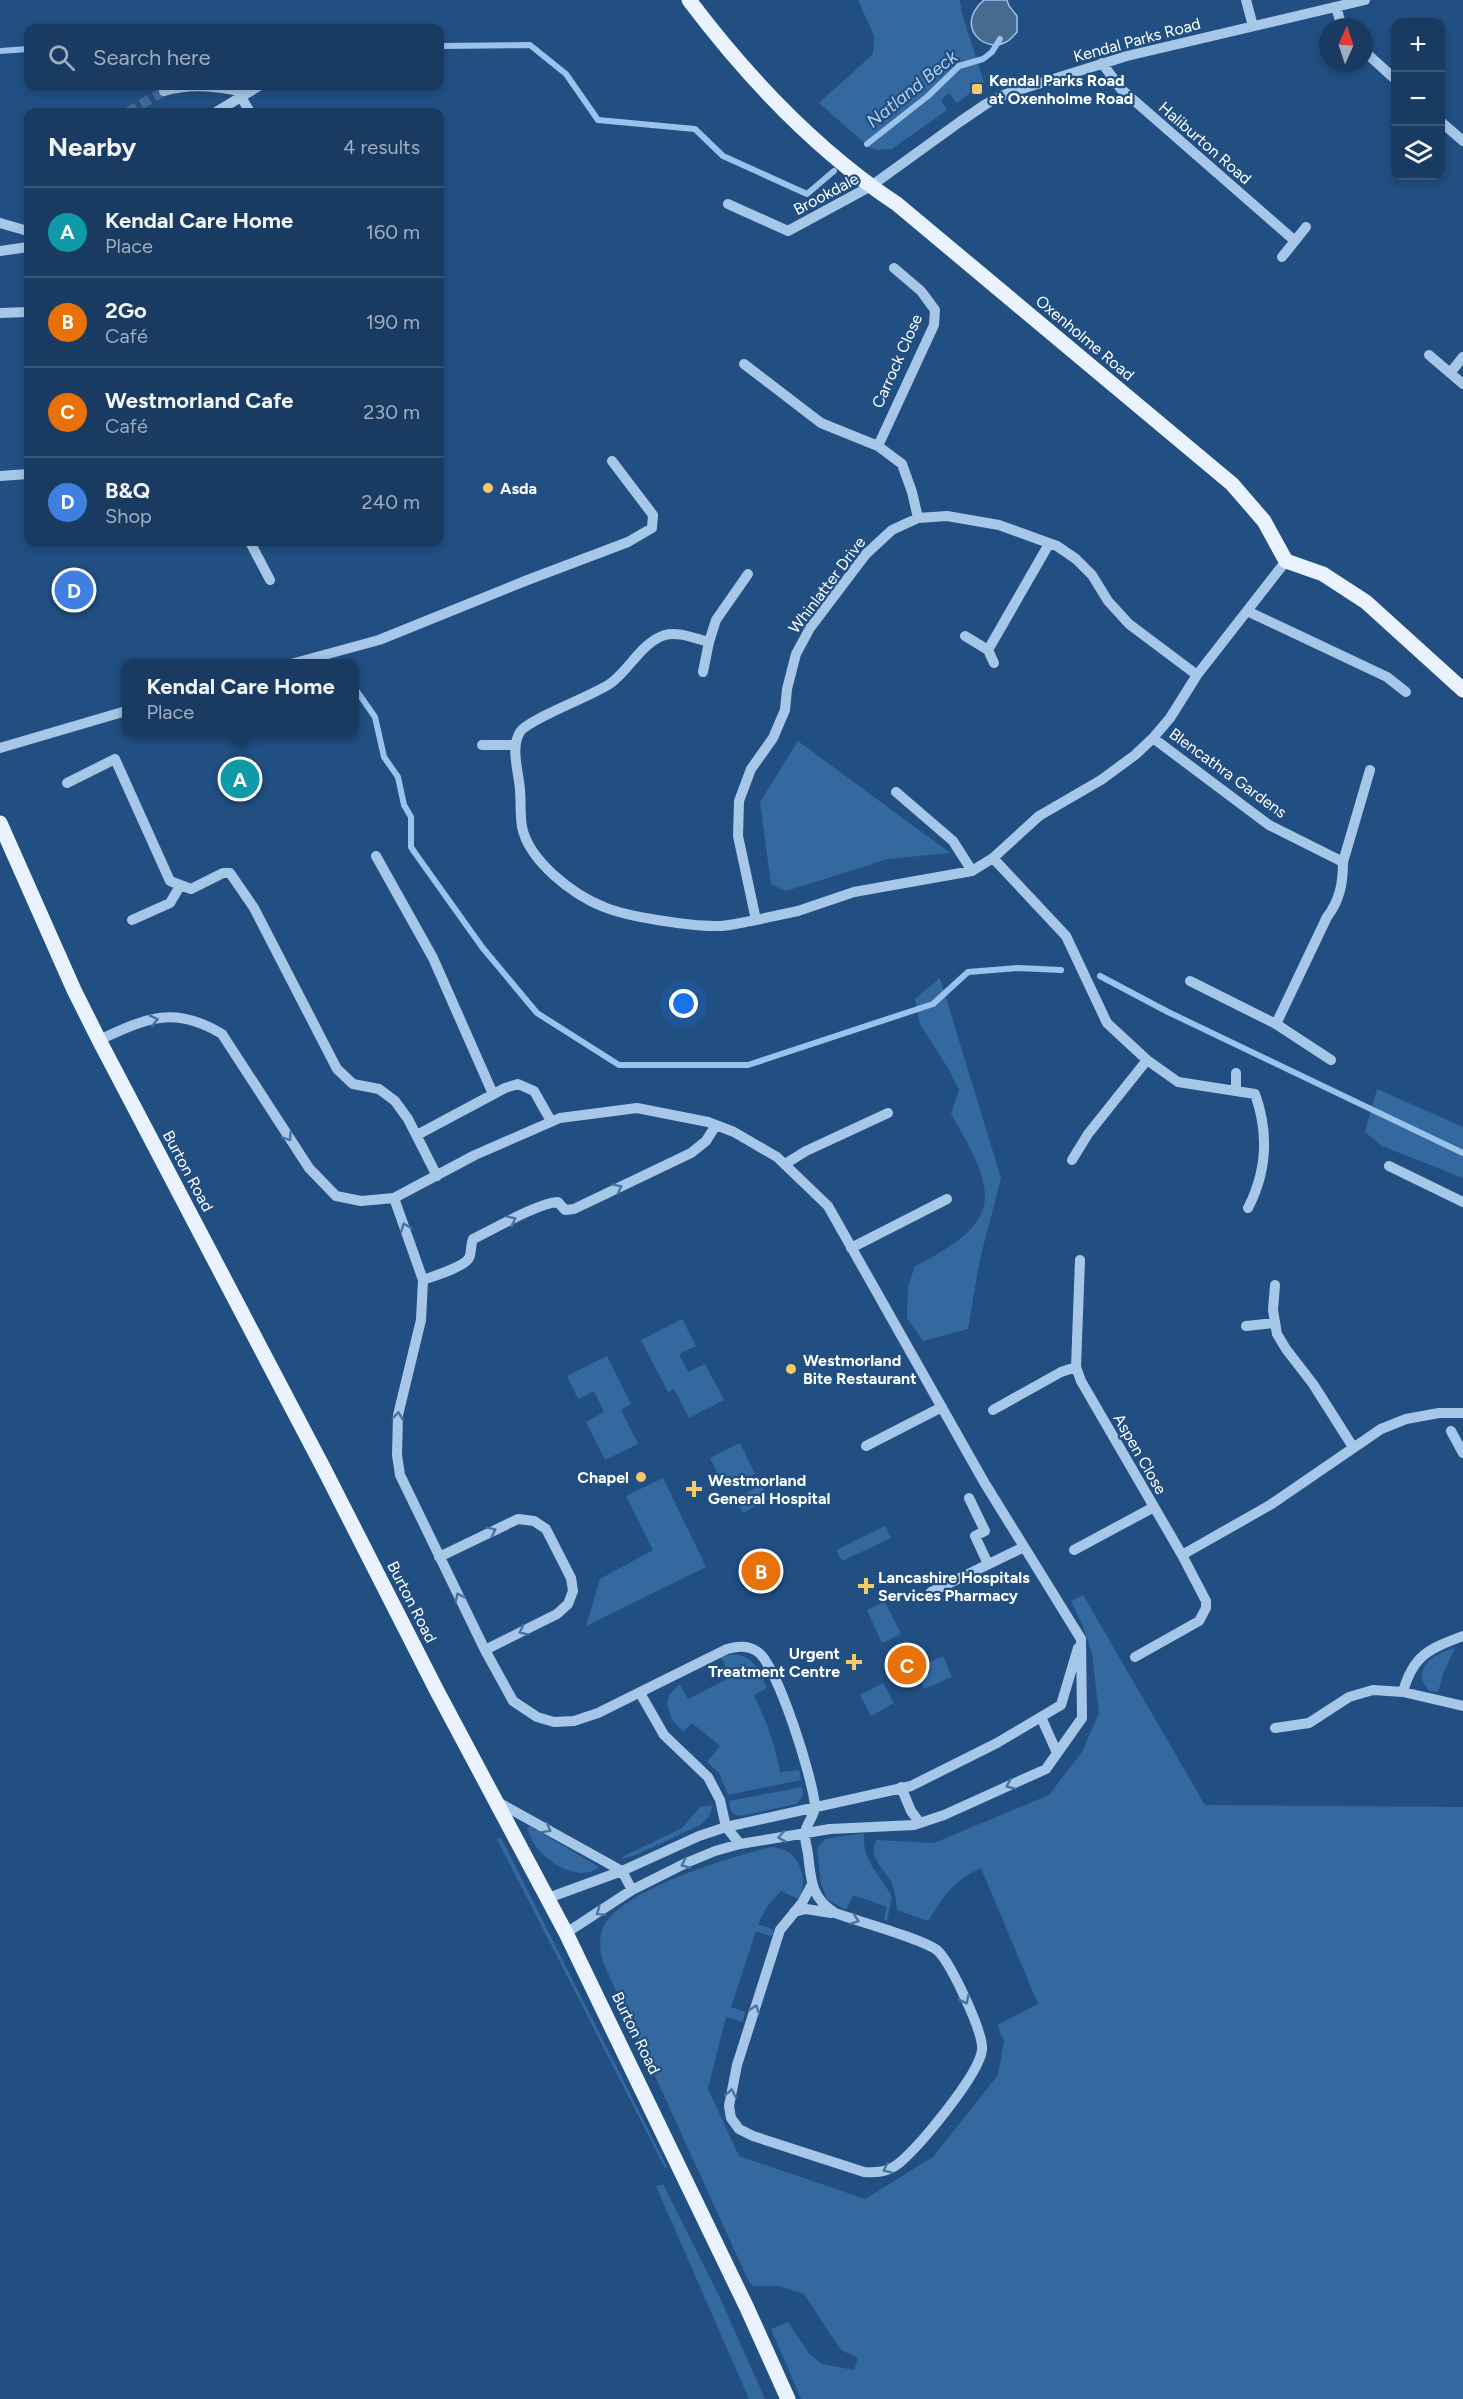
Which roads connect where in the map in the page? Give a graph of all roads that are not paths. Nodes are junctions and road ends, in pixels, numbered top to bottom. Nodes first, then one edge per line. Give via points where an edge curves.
1 (690, 0) edge
2 (1246, 0) edge
3 (1365, 0) edge
4 (1336, 7) junction
5 (1339, 18) edge
6 (1252, 26) junction
7 (1373, 59) edge
8 (1102, 63) junction
9 (1391, 76) edge
10 (168, 90) edge
11 (233, 90) edge
12 (253, 90) edge
13 (164, 91) dead end
14 (244, 95) junction
15 (223, 108) edge
16 (249, 108) edge
17 (1445, 125) edge
18 (1463, 141) edge
19 (871, 186) junction
20 (729, 204) dead end
21 (0, 223) edge
22 (1306, 227) dead end
23 (24, 230) edge
24 (1295, 241) junction
25 (24, 248) edge
26 (0, 251) edge
27 (1282, 257) dead end
28 (894, 268) dead end
29 (24, 312) edge
30 (0, 313) edge
31 (1430, 355) dead end
32 (1463, 357) edge
33 (744, 364) dead end
34 (1450, 373) junction
35 (1463, 384) edge
36 (878, 446) junction
37 (612, 461) dead end
38 (24, 474) edge
39 (0, 476) edge
40 (918, 518) junction
41 (1049, 544) junction
42 (252, 546) edge
43 (1286, 561) junction
44 (748, 574) dead end
45 (270, 580) dead end
46 (1247, 610) junction
47 (965, 636) dead end
48 (709, 642) junction
49 (988, 650) junction
50 (306, 659) edge
51 (993, 663) dead end
52 (703, 672) dead end
53 (1197, 675) junction
54 (1463, 690) edge
55 (1406, 692) dead end
56 (122, 712) edge
57 (1153, 738) junction
58 (515, 745) junction
59 (482, 746) dead end
60 (0, 747) edge
61 (1370, 770) dead end
62 (67, 783) dead end
63 (896, 792) dead end
64 (0, 823) edge
65 (376, 856) dead end
66 (993, 858) junction
67 (1343, 862) junction
68 (972, 871) junction
69 (180, 886) junction
70 (132, 920) dead end
71 (756, 920) junction
72 (1190, 981) dead end
73 (1276, 1024) junction
74 (99, 1040) junction
75 (1147, 1060) junction
76 (1331, 1060) dead end
77 (1236, 1073) dead end
78 (1236, 1089) junction
79 (493, 1094) junction
80 (888, 1113) dead end
81 (551, 1121) junction
82 (716, 1125) junction
83 (417, 1135) junction
84 (1072, 1160) dead end
85 (785, 1164) junction
86 (1389, 1166) dead end
87 (437, 1176) junction
88 (394, 1198) junction
89 (947, 1199) dead end
90 (1463, 1202) edge
91 (1248, 1208) dead end
92 (851, 1248) junction
93 (1080, 1260) dead end
94 (423, 1280) junction
95 (1275, 1285) dead end
96 (1274, 1323) junction
97 (1246, 1326) dead end
98 (1076, 1367) junction
99 (942, 1407) junction
100 (993, 1410) dead end
101 (1463, 1413) edge
102 (1451, 1431) dead end
103 (866, 1446) dead end
104 (1353, 1447) junction
105 (1463, 1453) edge
106 (969, 1498) dead end
107 (1154, 1507) junction
108 (1024, 1547) junction
109 (1074, 1550) dead end
110 (1182, 1555) junction
111 (440, 1557) junction
112 (988, 1564) junction
113 (931, 1592) dead end
114 (1463, 1636) edge
115 (1081, 1640) junction
116 (485, 1650) junction
117 (1135, 1657) dead end
118 (1403, 1692) junction
119 (640, 1693) junction
120 (1463, 1706) edge
121 (1041, 1717) junction
122 (1275, 1728) dead end
123 (1057, 1753) junction
124 (901, 1787) junction
125 (495, 1801) junction
126 (815, 1809) junction
127 (920, 1823) junction
128 (726, 1827) junction
129 (805, 1833) junction
130 (740, 1844) junction
131 (622, 1871) junction
132 (811, 1886) junction
133 (632, 1890) junction
134 (548, 1898) junction
135 (793, 1912) junction
136 (835, 1913) junction
137 (567, 1933) junction
138 (788, 2399) edge

1 - 19 main road, Oxenholme Road via 782,109
2 - 6 street
3 - 4 street, Kendal Parks Road
4 - 5 street
4 - 6 street, Kendal Parks Road
6 - 8 street, Kendal Parks Road
7 - 9 street
8 - 19 street, Kendal Parks Road via 986,104
8 - 24 street, Haliburton Road via 1120,89
10 - 13 street
11 - 14 street
12 - 14 street
14 - 15 street
14 - 16 street
17 - 18 street
19 - 20 street, Brookdale via 788,231
19 - 43 main road, Oxenholme Road via 1232,484 1264,521
21 - 23 street
22 - 24 street
24 - 27 street
25 - 26 street
28 - 36 street, Carrock Close via 921,291 935,310 934,325
29 - 30 street
31 - 34 street
32 - 34 street
33 - 36 street via 821,423
34 - 35 street
36 - 40 street via 902,464
37 - 50 street via 653,515 652,528 628,542 380,640
38 - 39 street
40 - 41 street, Whinlatter Drive via 947,516 999,525
40 - 71 street, Whinlatter Drive via 892,530 866,554 810,628 796,654 785,710 773,738 751,769 739,801 738,836
41 - 49 street
41 - 53 street, Whinlatter Drive via 1076,559 1129,624
42 - 45 street
43 - 46 street
43 - 54 main road via 1323,574 1366,602
44 - 48 street via 716,620
46 - 53 street
46 - 55 street via 1387,677
47 - 49 street
48 - 52 street
48 - 58 street via 665,635 599,691 520,730
49 - 51 street
53 - 57 street
56 - 60 street
57 - 66 street via 1101,780 1039,816
57 - 67 street, Blencathra Gardens via 1269,825
58 - 59 street
58 - 71 street via 522,828 550,872 576,893 605,908 651,918 717,927
61 - 67 street
62 - 69 street via 115,759 170,881
63 - 68 street via 953,841
64 - 74 main road, Burton Road
65 - 79 street via 433,958
66 - 68 street
66 - 75 street via 1066,936 1107,1023
67 - 73 street via 1337,905 1327,916
68 - 71 street via 854,892
69 - 70 street via 170,903
69 - 83 street via 191,889 230,873 254,908 337,1070 353,1084 379,1089 395,1101
72 - 73 street
73 - 76 street
74 -> 88 street via 158,1018 202,1022 222,1034 309,1168 336,1196 361,1201
74 - 125 main road, Burton Road
75 - 78 street via 1178,1082
75 - 84 street
77 - 78 street
78 - 91 street via 1255,1094 1264,1119 1264,1156 1257,1190
79 - 81 street via 518,1084 534,1091
79 - 83 street
80 - 85 street
81 - 82 street via 637,1108
81 - 87 street
82 - 85 street
94 -> 82 street via 466,1262 473,1239 516,1218 551,1202 558,1202 565,1210 574,1209 691,1153 706,1141
83 - 87 street
85 - 92 street via 828,1206
86 - 90 street
87 - 88 street
94 -> 88 street
89 - 92 street
92 - 99 street
93 - 98 street, Aspen Close
111 -> 94 street via 400,1475 397,1455 398,1415 421,1320
95 - 96 street
96 - 97 street
96 - 104 street via 1286,1349
98 - 100 street
98 - 107 street, Aspen Close
99 - 103 street
99 - 108 street
101 - 104 street via 1406,1419
102 - 105 street
104 - 110 street via 1270,1504
106 - 112 street via 985,1531 975,1536
107 - 109 street
107 - 110 street, Aspen Close
108 - 112 street
108 - 115 street
110 - 117 street, Aspen Close via 1206,1600 1206,1608 1198,1621
116 -> 111 street
111 -> 116 street via 518,1519 534,1521 546,1529 571,1578 573,1591 568,1604 557,1614
112 - 113 street
114 - 118 street via 1424,1654 1412,1667
115 - 121 street via 1061,1705
115 - 123 street via 1082,1718
116 - 119 street via 513,1701 537,1717 554,1722 574,1721 598,1713
118 - 120 street
118 - 122 street via 1360,1693 1309,1723
119 - 126 street via 727,1649 739,1646 759,1653 793,1723
119 - 128 street via 664,1735 708,1777 720,1800
121 - 123 street
121 - 124 street via 911,1786
123 -> 127 street via 1046,1768
124 - 126 street
124 - 127 street
125 -> 131 street
125 - 134 main road, Burton Road
126 - 128 street
126 - 129 street
127 - 129 street
128 - 130 street
128 - 131 street
129 -> 130 street
129 - 132 street
130 -> 133 street via 686,1863
131 - 133 street
131 - 134 street
132 - 135 street
132 - 136 street
133 -> 137 street
134 - 137 main road, Burton Road
135 - 136 street via 806,1909
136 -> 135 street via 936,1949 946,1961 982,2038 978,2064 955,2097 898,2164 880,2174 753,2136 739,2129 732,2118 729,2106 737,2065 780,1930
137 - 138 main road, Burton Road

